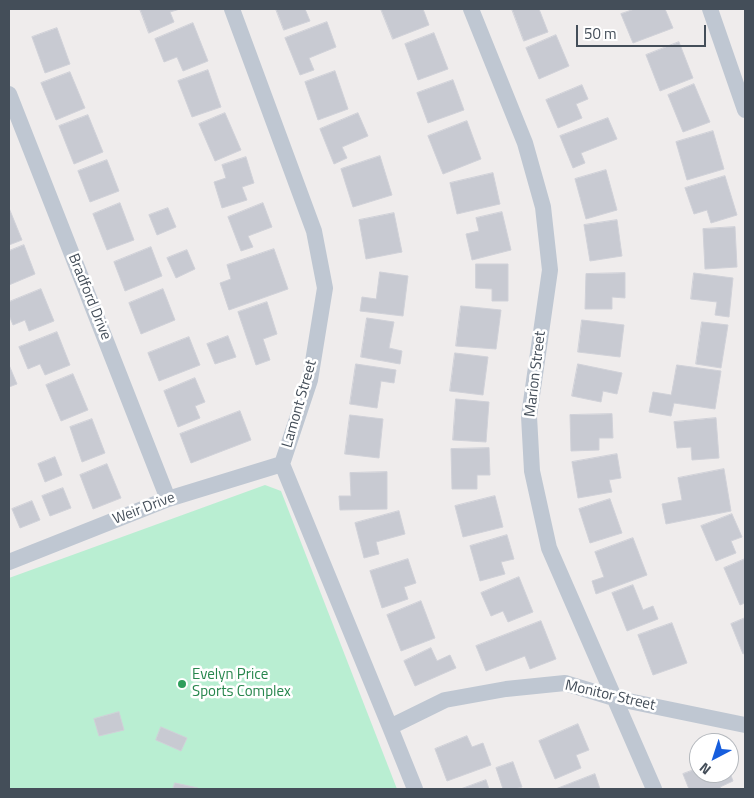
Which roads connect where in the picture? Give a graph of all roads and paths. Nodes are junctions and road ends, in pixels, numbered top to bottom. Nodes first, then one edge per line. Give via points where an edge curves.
1 (232, 9) edge
2 (471, 9) edge
3 (710, 9) edge
4 (9, 94) edge
5 (745, 110) edge
6 (282, 464) junction
7 (168, 499) junction
8 (9, 562) edge
9 (614, 698) junction
10 (745, 725) edge
11 (390, 727) junction
12 (414, 789) edge
13 (654, 789) edge

1 - 6 street, Lamont Street via 314,231 325,288 310,380
2 - 9 street, Marion Street via 525,143 543,207 550,270 529,416 532,471 549,548
3 - 5 street
4 - 7 street, Bradford Drive
6 - 7 street, Weir Drive
6 - 11 street, Lamont Street
7 - 8 street, Weir Drive
9 - 10 street, Monitor Street
9 - 11 street, Monitor Street via 565,683 506,689 444,700
9 - 13 street, Marion Street
11 - 12 street, Lamont Street

